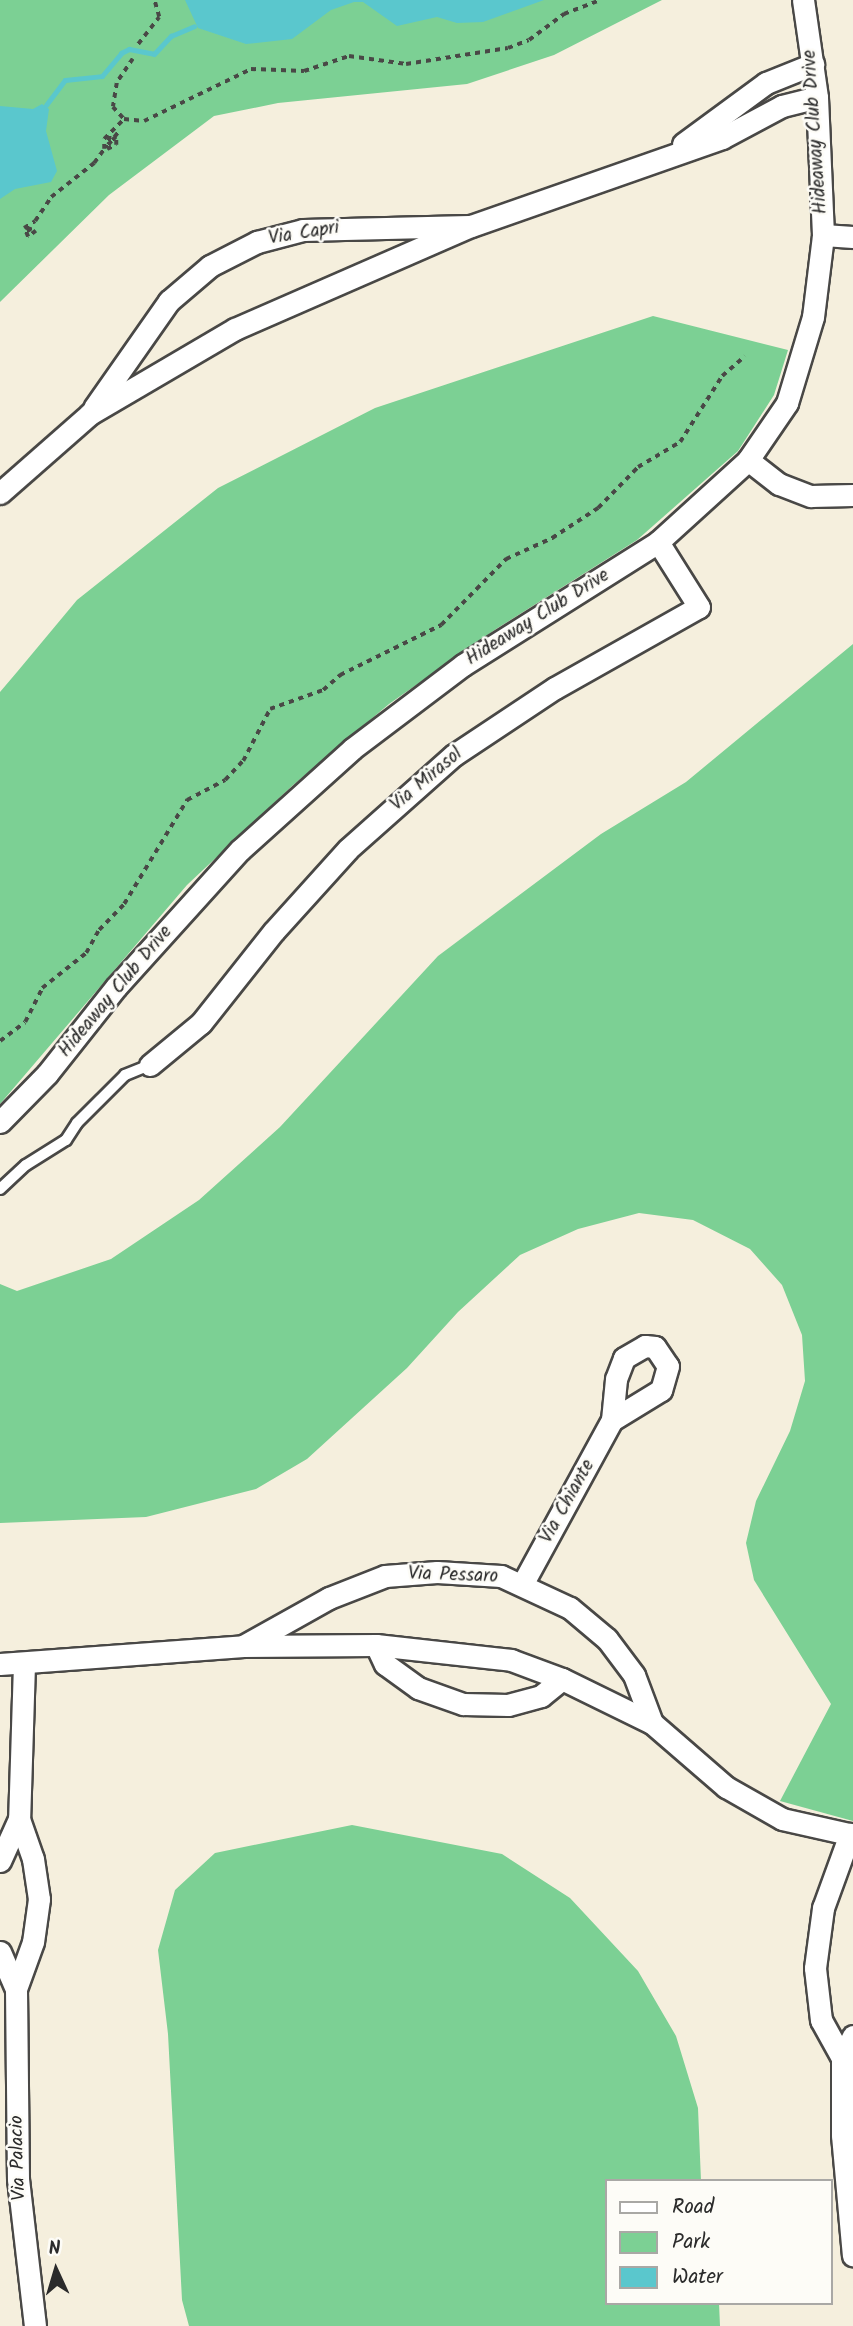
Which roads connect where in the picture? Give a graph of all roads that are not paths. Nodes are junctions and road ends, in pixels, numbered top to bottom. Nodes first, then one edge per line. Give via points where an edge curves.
1 (803, 0) edge
2 (813, 64) junction
3 (817, 97) junction
4 (670, 153) junction
5 (471, 226) junction
6 (823, 235) junction
7 (853, 237) edge
8 (90, 414) junction
9 (748, 460) junction
10 (0, 493) edge
11 (853, 495) edge
12 (658, 542) junction
13 (150, 1065) joint
14 (0, 1122) edge
15 (0, 1189) edge
16 (612, 1420) dead end
17 (523, 1583) junction
18 (376, 1645) junction
19 (243, 1646) junction
20 (0, 1664) edge
21 (24, 1664) junction
22 (562, 1679) junction
23 (652, 1723) junction
24 (19, 1819) junction
25 (852, 1834) edge
26 (0, 1861) edge
27 (0, 1952) edge
28 (16, 1989) junction
29 (853, 2036) edge
30 (842, 2058) junction
31 (853, 2256) edge
32 (34, 2326) edge

1 - 2 street, Hideaway Club Drive
2 - 3 street, Hideaway Club Drive
2 - 4 street, Via Capri via 766,82
3 - 4 street, Via Capri via 782,106 722,138
3 - 6 street, Hideaway Club Drive
4 - 5 street, Via Capri
5 - 8 street, Via Capri via 234,329
5 - 8 street, Via Capri via 303,230 257,242 210,266 169,301
6 - 7 street
6 - 9 street, Hideaway Club Drive via 813,317 787,403
8 - 10 street, Via Capri
9 - 11 street via 779,484 811,496
9 - 12 street, Hideaway Club Drive
12 - 13 street, Via Mirasol via 699,607 555,688 454,755 348,849 274,931 201,1023
12 - 14 street, Hideaway Club Drive via 463,665 352,749 240,850
13 - 15 lane via 125,1075 66,1140 26,1165
16 - 17 street, Via Chiante
17 - 19 street, Via Pessaro via 502,1576 437,1572 385,1576 329,1598
17 - 23 street, Via Pessaro via 570,1608 607,1639 634,1675
18 - 19 street, Via Pessaro
18 - 22 street, Via Pessaro via 511,1660
18 - 22 street via 385,1664 418,1688 463,1704 509,1705 541,1696
19 - 21 street, Via Pessaro
20 - 21 street, Via Pessaro
21 - 24 street, Via Palacio
22 - 23 street, Via Pessaro
23 - 25 street, Via Pessaro via 737,1794 782,1819
24 - 26 street, Via Palacio
24 - 28 street, Via Palacio via 33,1859 38,1899 33,1942
25 - 30 street via 823,1908 815,1968 821,2020
27 - 28 street, Via Palacio
28 - 32 street, Via Palacio via 18,2179
29 - 30 street
30 - 31 street via 842,2135

